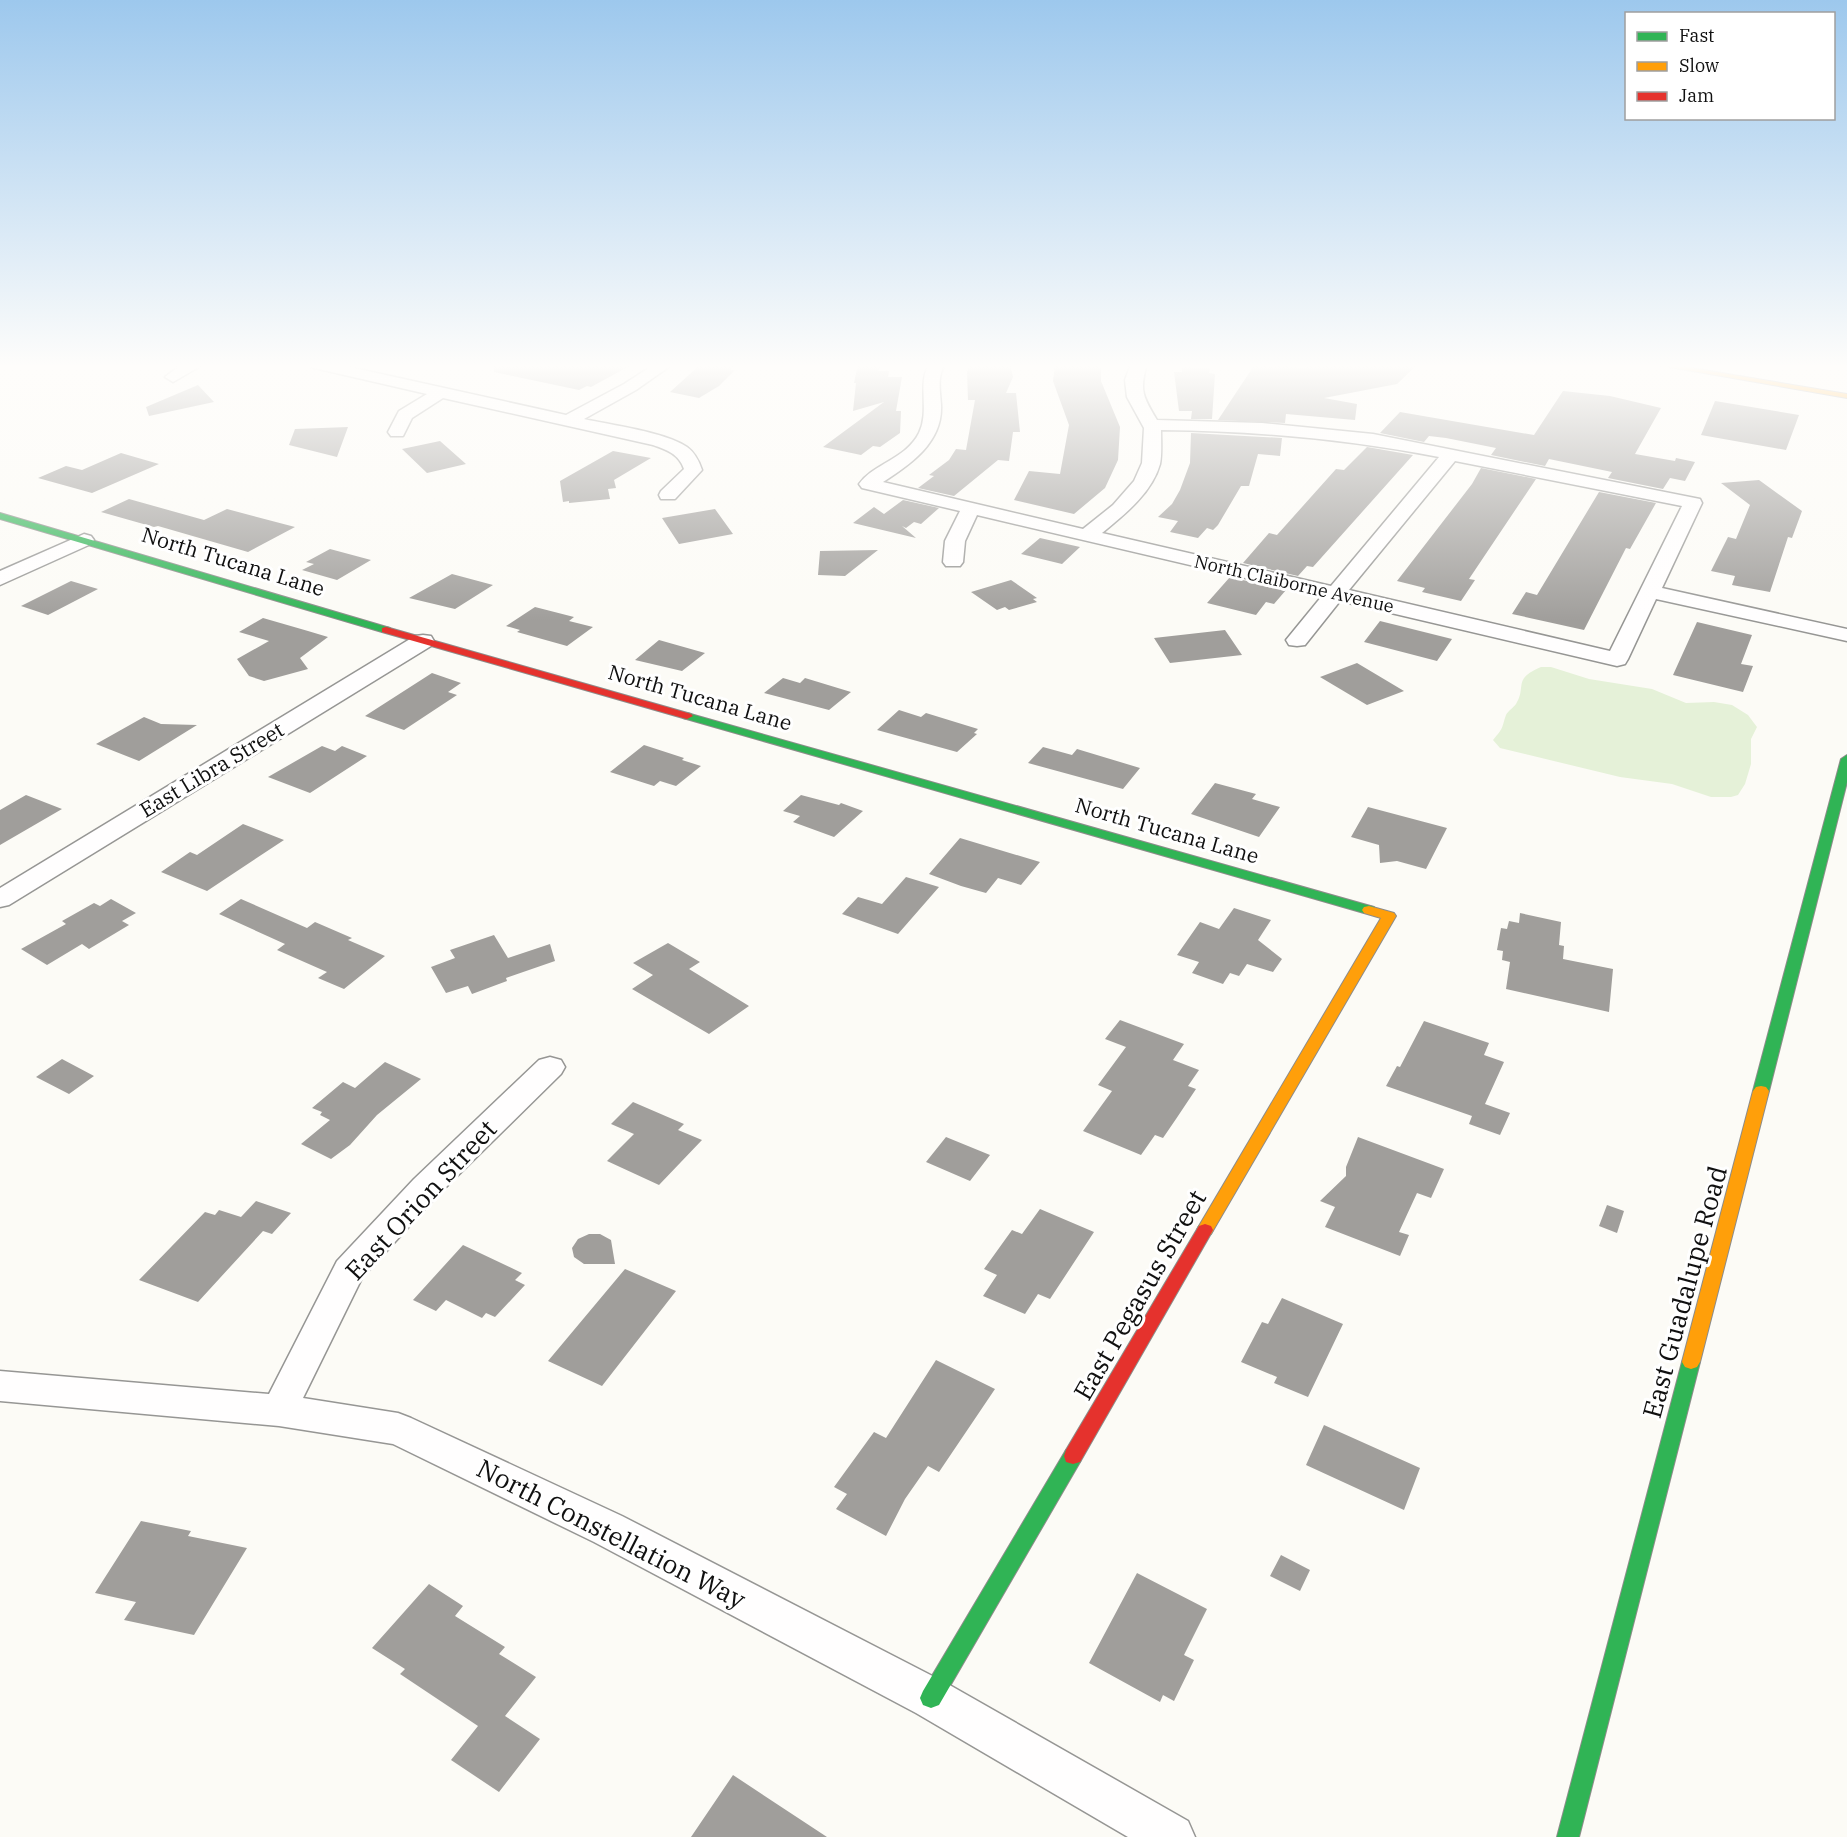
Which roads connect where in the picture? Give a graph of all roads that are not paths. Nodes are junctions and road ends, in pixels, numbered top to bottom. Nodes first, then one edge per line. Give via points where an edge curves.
1 (681, 450) edge
2 (916, 450) edge
3 (1153, 450) edge
4 (1420, 450) edge
5 (1450, 455) junction
6 (668, 495) dead end
7 (972, 508) junction
8 (0, 516) edge
9 (1087, 536) junction
10 (84, 540) junction
11 (953, 562) dead end
12 (0, 579) edge
13 (1652, 588) junction
14 (1336, 594) junction
15 (1847, 628) edge
16 (1847, 635) edge
17 (1298, 640) dead end
18 (423, 641) junction
19 (1847, 759) edge
20 (0, 899) edge
21 (1389, 916) joint
22 (550, 1067) dead end
23 (0, 1386) edge
24 (279, 1410) junction
25 (931, 1698) junction
26 (1172, 1837) edge
27 (1568, 1837) edge

1 - 6 street via 693,470
2 - 7 street, North Claiborne Avenue via 868,484
3 - 9 street via 1142,483 1120,509
4 - 5 street
5 - 13 street via 1693,503
5 - 14 street
7 - 9 street, North Claiborne Avenue
7 - 11 street via 956,541
8 - 10 street, North Tucana Lane
9 - 14 street, North Claiborne Avenue
10 - 12 street
10 - 18 street, North Tucana Lane
13 - 14 street, North Claiborne Avenue via 1617,659
13 - 15 street
13 - 16 street
14 - 17 street
18 - 20 street, East Libra Street
18 - 21 street, North Tucana Lane
19 - 27 street, East Guadalupe Road
21 - 25 street, East Pegasus Street
22 - 24 street, East Orion Street via 425,1188 349,1270
23 - 24 street, North Constellation Way
24 - 25 street, North Constellation Way via 398,1429 608,1529
25 - 26 street, North Constellation Way

